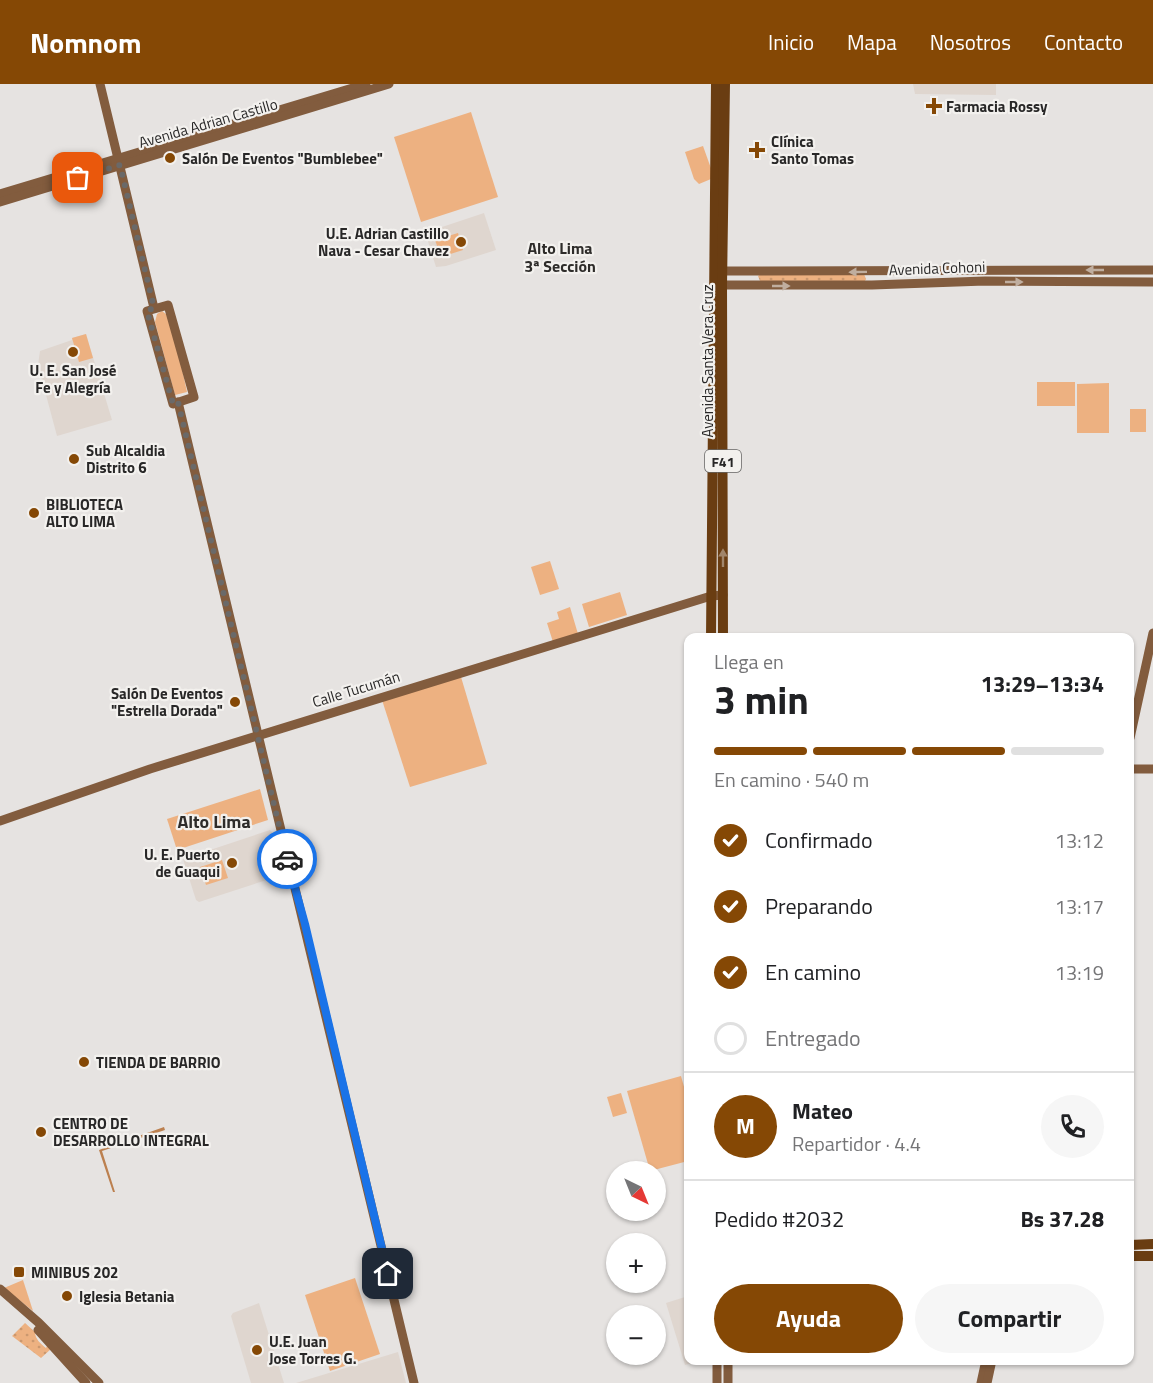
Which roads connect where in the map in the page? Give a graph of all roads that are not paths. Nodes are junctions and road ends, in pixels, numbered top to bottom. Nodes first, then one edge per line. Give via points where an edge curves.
1 (100, 84) edge
2 (366, 84) edge
3 (389, 84) edge
4 (716, 84) edge
5 (725, 84) edge
6 (119, 162) junction
7 (0, 194) edge
8 (0, 202) edge
9 (1153, 270) edge
10 (722, 271) junction
11 (1153, 282) edge
12 (722, 285) junction
13 (150, 310) junction
14 (175, 403) junction
15 (723, 595) junction
16 (711, 596) junction
17 (711, 633) edge
18 (723, 633) edge
19 (1153, 633) edge
20 (1134, 720) edge
21 (258, 735) junction
22 (1134, 769) edge
23 (1153, 769) edge
24 (0, 821) edge
25 (1153, 1244) edge
26 (1134, 1245) edge
27 (1134, 1256) edge
28 (1153, 1256) edge
29 (0, 1289) edge
30 (0, 1296) edge
31 (717, 1365) edge
32 (728, 1365) edge
33 (985, 1365) edge
34 (991, 1365) edge
35 (86, 1383) edge
36 (99, 1383) edge
37 (414, 1383) edge
38 (717, 1383) edge
39 (728, 1383) edge
40 (981, 1383) edge
41 (987, 1383) edge

1 - 6 street
2 - 6 street, Avenida Adrian Castillo
3 - 6 street, Avenida Adrian Castillo
4 - 16 main road, Avenida Santa Vera Cruz / F41
5 - 10 main road, Avenida Santa Vera Cruz / F41
6 - 7 street, Avenida Adrian Castillo
6 - 8 street, Avenida Adrian Castillo
6 - 13 street
9 -> 10 street, Avenida Cohoni
10 - 12 main road, Avenida Santa Vera Cruz / F41
12 -> 11 street, Avenida Cohoni
15 -> 12 main road, Avenida Santa Vera Cruz / F41
13 - 14 street
13 - 14 street via 168,304 194,397
14 - 21 street
15 - 16 street, Calle Tucumán
15 - 18 main road, Avenida Santa Vera Cruz / F41
16 - 17 main road, Avenida Santa Vera Cruz / F41
16 - 21 street, Calle Tucumán
19 - 20 street
21 - 24 street, Calle Tucumán
21 - 37 street
22 - 23 street
25 - 26 main road
27 - 28 main road
29 - 36 street
30 - 35 street
31 - 38 street
32 - 39 street
33 - 40 street
34 - 41 street

